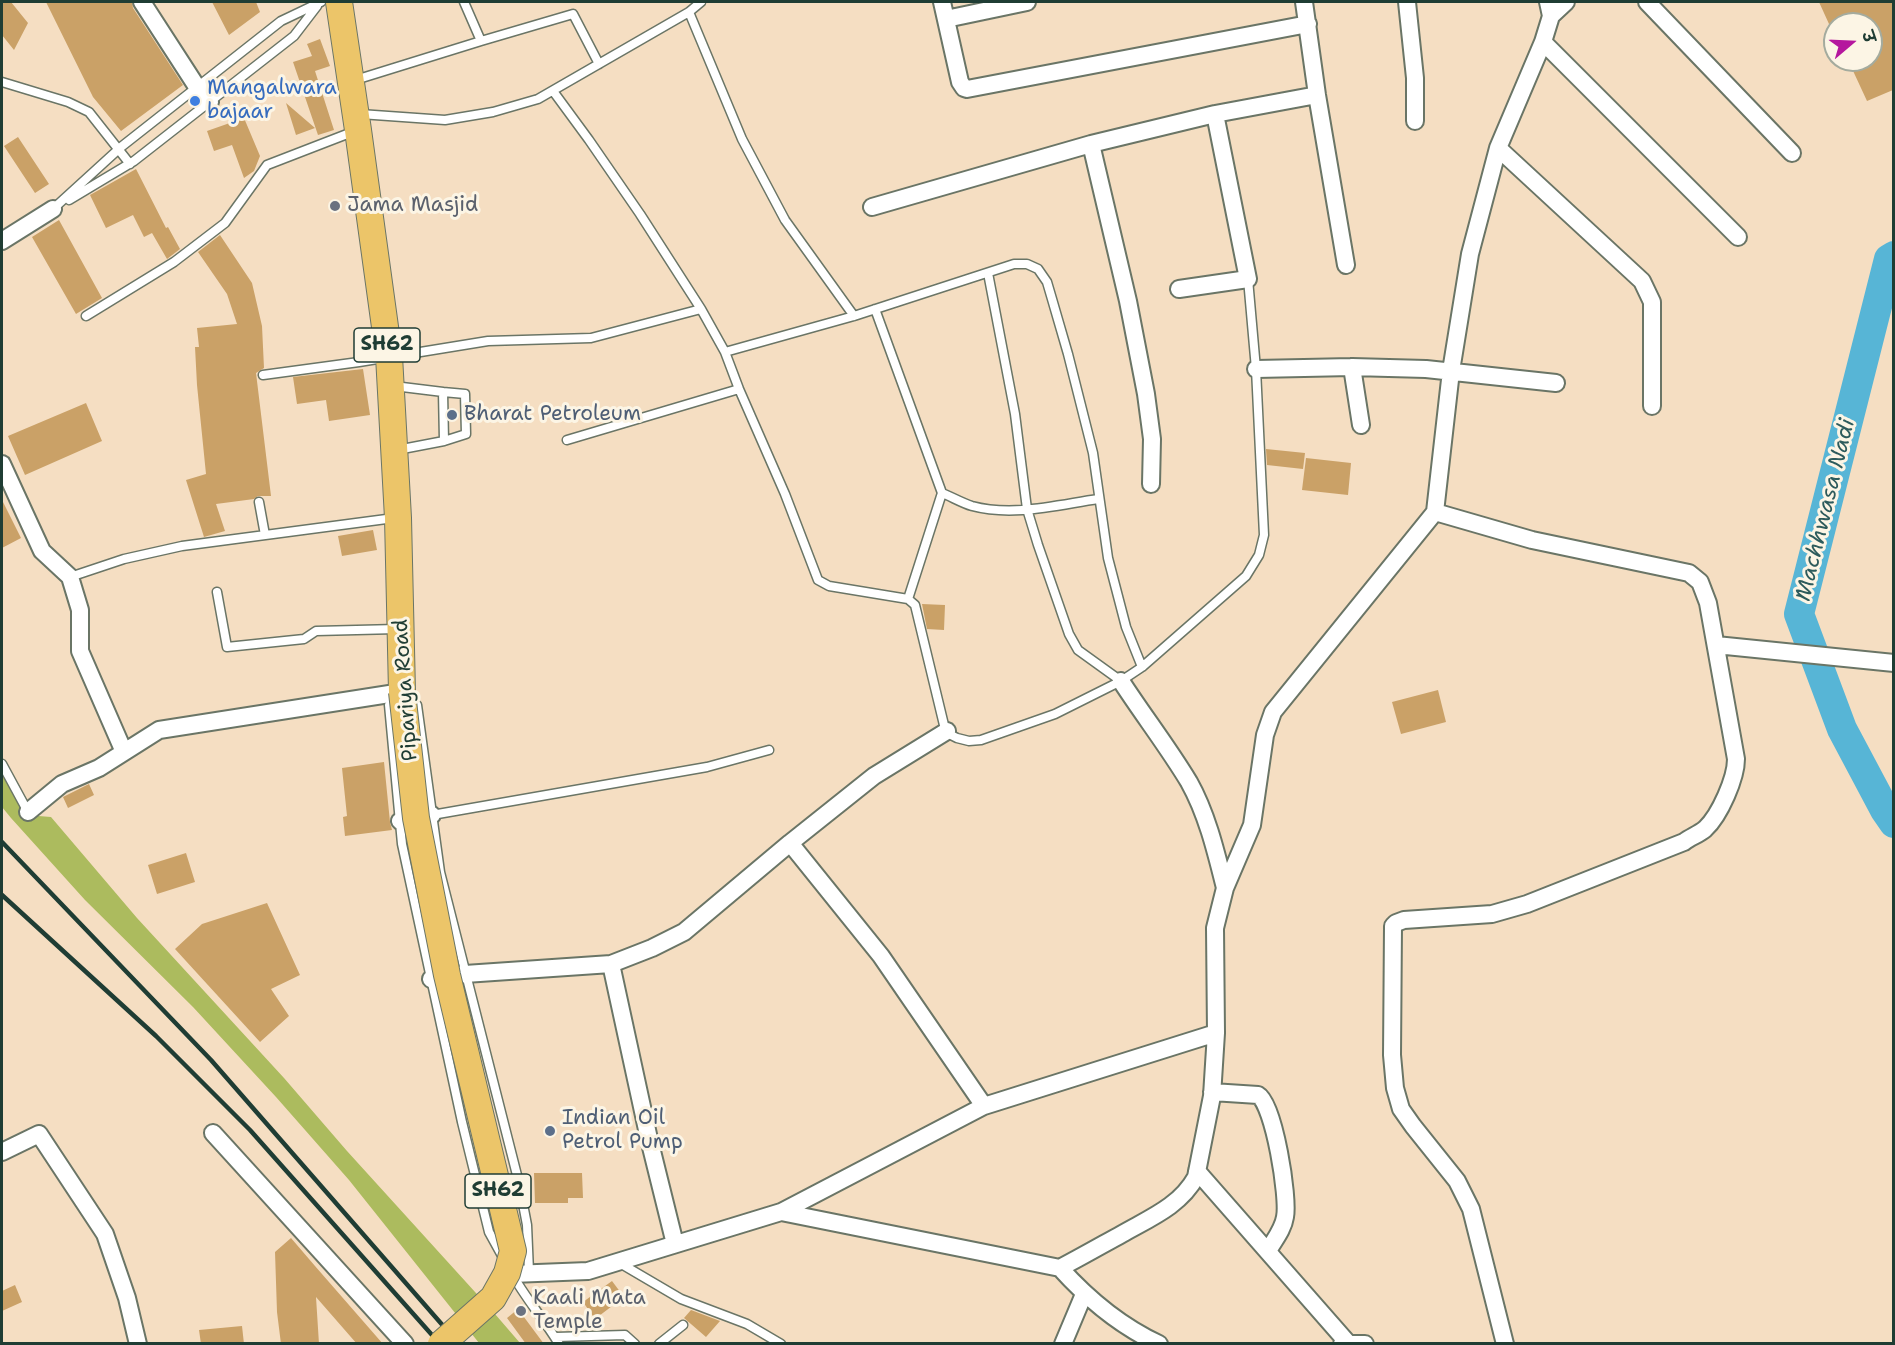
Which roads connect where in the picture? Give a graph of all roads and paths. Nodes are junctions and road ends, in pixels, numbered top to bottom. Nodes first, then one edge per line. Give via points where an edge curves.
1 (142, 2) edge
2 (326, 2) edge
3 (464, 2) edge
4 (701, 2) edge
5 (942, 2) edge
6 (1027, 2) edge
7 (1304, 2) edge
8 (1407, 2) edge
9 (1566, 2) edge
10 (1647, 2) edge
11 (1550, 9) edge
12 (689, 12) junction
13 (946, 19) junction
14 (1308, 24) junction
15 (481, 41) junction
16 (1543, 42) junction
17 (599, 64) junction
18 (2, 82) edge
19 (351, 82) junction
20 (197, 87) junction
21 (553, 91) junction
22 (1317, 95) junction
23 (210, 102) junction
24 (1215, 114) junction
25 (1415, 121) dead end
26 (357, 122) junction
27 (1090, 144) junction
28 (1498, 148) junction
29 (118, 149) junction
30 (1792, 153) dead end
31 (130, 164) junction
32 (872, 207) dead end
33 (53, 209) junction
34 (1738, 237) dead end
35 (2, 241) edge
36 (1346, 265) dead end
37 (988, 273) junction
38 (1248, 279) junction
39 (1179, 289) dead end
40 (701, 309) junction
41 (875, 309) junction
42 (86, 316) dead end
43 (854, 316) junction
44 (725, 352) junction
45 (388, 356) junction
46 (1352, 367) junction
47 (1256, 369) junction
48 (1451, 370) junction
49 (263, 375) dead end
50 (1556, 383) dead end
51 (390, 386) junction
52 (739, 388) junction
53 (442, 392) junction
54 (1652, 406) dead end
55 (1361, 425) dead end
56 (567, 440) dead end
57 (444, 441) junction
58 (394, 451) junction
59 (2, 464) edge
60 (1150, 484) dead end
61 (942, 493) junction
62 (1098, 499) junction
63 (259, 502) dead end
64 (1027, 509) junction
65 (1435, 512) junction
66 (398, 518) junction
67 (265, 535) junction
68 (70, 577) junction
69 (217, 592) dead end
70 (908, 599) junction
71 (400, 629) junction
72 (1716, 645) junction
73 (1893, 663) edge
74 (1142, 667) junction
75 (1121, 681) junction
76 (402, 692) junction
77 (947, 730) junction
78 (769, 750) dead end
79 (124, 752) junction
80 (2, 764) edge
81 (28, 812) joint
82 (432, 815) junction
83 (400, 820) junction
84 (790, 843) junction
85 (1225, 888) junction
86 (611, 964) junction
87 (465, 974) junction
88 (431, 980) junction
89 (1216, 1033) junction
90 (1212, 1092) junction
91 (984, 1106) junction
92 (213, 1133) dead end
93 (2, 1152) edge
94 (1197, 1171) junction
95 (781, 1212) junction
96 (675, 1244) junction
97 (1268, 1251) junction
98 (618, 1262) junction
99 (1060, 1268) junction
100 (529, 1272) junction
101 (512, 1274) junction
102 (1084, 1294) junction
103 (683, 1325) dead end
104 (557, 1340) edge
105 (1344, 1343) edge
106 (138, 1344) edge
107 (405, 1344) edge
108 (441, 1344) edge
109 (635, 1344) edge
110 (659, 1344) edge
111 (781, 1344) edge
112 (1063, 1344) edge
113 (1159, 1344) edge
114 (1365, 1344) edge
115 (1505, 1344) edge

1 - 20 street
2 - 19 main road, Pipariya Road / SH62
2 - 20 lane via 281,21
2 - 23 lane via 294,36
3 - 15 lane
4 - 12 lane
5 - 13 street
6 - 13 street
7 - 14 street
8 - 25 street
9 - 11 street
10 - 30 street
11 - 16 street
12 - 17 lane
12 - 43 lane via 742,139 785,220
13 - 14 street via 960,82 967,89
14 - 22 street
15 - 17 lane via 573,14
15 - 19 lane
16 - 28 street
16 - 34 street
17 - 21 lane
18 - 29 lane via 89,112
19 - 26 main road, Pipariya Road / SH62
20 - 23 street
20 - 29 lane
21 - 26 lane via 493,112 445,120
21 - 40 lane
22 - 24 street
22 - 36 street
23 - 31 lane
24 - 27 street
24 - 38 street
26 - 42 lane via 267,165 225,223 174,262
26 - 45 main road, Pipariya Road / SH62
27 - 32 street
27 - 60 street via 1146,394 1152,439
28 - 48 street via 1470,254
28 - 54 street via 1642,281 1653,314
29 - 31 lane
29 - 33 lane
31 - 33 lane
33 - 35 street
37 - 41 lane
37 - 62 lane via 1027,264 1038,269 1047,282 1093,453
37 - 64 lane via 1015,414
38 - 39 street
38 - 47 lane
40 - 44 lane
40 - 45 lane via 591,338 488,341
41 - 43 lane
41 - 61 lane
43 - 44 lane
44 - 52 lane
45 - 49 lane
45 - 51 main road, Pipariya Road / SH62
46 - 47 street
46 - 48 street
46 - 55 street
47 - 74 lane via 1264,535 1259,555 1246,576
48 - 50 street
48 - 65 street
51 - 53 lane
51 - 58 main road, Pipariya Road / SH62
52 - 56 lane
52 - 70 lane via 818,580 829,586
53 - 57 lane
53 - 57 lane via 465,394 466,434
57 - 58 lane
58 - 66 main road, Pipariya Road / SH62
59 - 68 street via 42,551
61 - 64 lane via 970,506 996,511
61 - 70 lane
62 - 64 lane
62 - 74 lane via 1108,558
63 - 67 lane
64 - 75 lane via 1078,650
65 - 72 street via 1532,540 1689,573 1700,582 1708,603
65 - 85 street via 1272,712 1252,825
66 - 67 lane
66 - 71 main road, Pipariya Road / SH62
67 - 68 lane via 170,549
68 - 79 street via 80,610 80,651
69 - 71 lane via 227,647 304,639 316,631
70 - 77 lane via 915,605
71 - 76 main road, Pipariya Road / SH62
72 - 73 street
72 - 115 street via 1736,770 1706,828 1684,842 1527,904 1492,914 1404,920 1392,930 1395,1088 1401,1109 1457,1181 1471,1209
74 - 75 lane
75 - 77 lane via 1055,714 981,740 963,740
75 - 85 street via 1189,783 1202,810
76 - 79 street via 159,730
76 - 82 lane via 417,705
76 - 83 lane via 389,705
76 - 108 main road, Pipariya Road / SH62, bridge via 416,818 447,975 513,1251 493,1299
77 - 84 street via 874,776
78 - 82 lane via 707,767
79 - 81 street via 62,784
80 - 81 lane
82 - 83 street
82 - 87 lane via 440,872
83 - 88 lane
84 - 86 street via 684,932
84 - 91 street via 881,956
85 - 89 street via 1215,928
86 - 87 street
86 - 96 street
87 - 88 street
87 - 100 lane via 519,1183 527,1225
88 - 101 lane via 489,1232
89 - 90 street
89 - 91 street
90 - 94 street
90 - 97 street via 1262,1097 1273,1125 1286,1211
91 - 95 street
92 - 107 street
93 - 106 street via 39,1134 105,1234
94 - 97 street
94 - 99 street via 1190,1188 1164,1211
95 - 96 street
95 - 99 street
96 - 98 street
97 - 105 street
98 - 100 street via 588,1271
98 - 111 lane via 681,1299 747,1324
99 - 102 street
100 - 101 street
101 - 104 lane
102 - 112 street
102 - 113 street via 1134,1332
103 - 110 lane
104 - 109 lane via 626,1335
105 - 114 street

